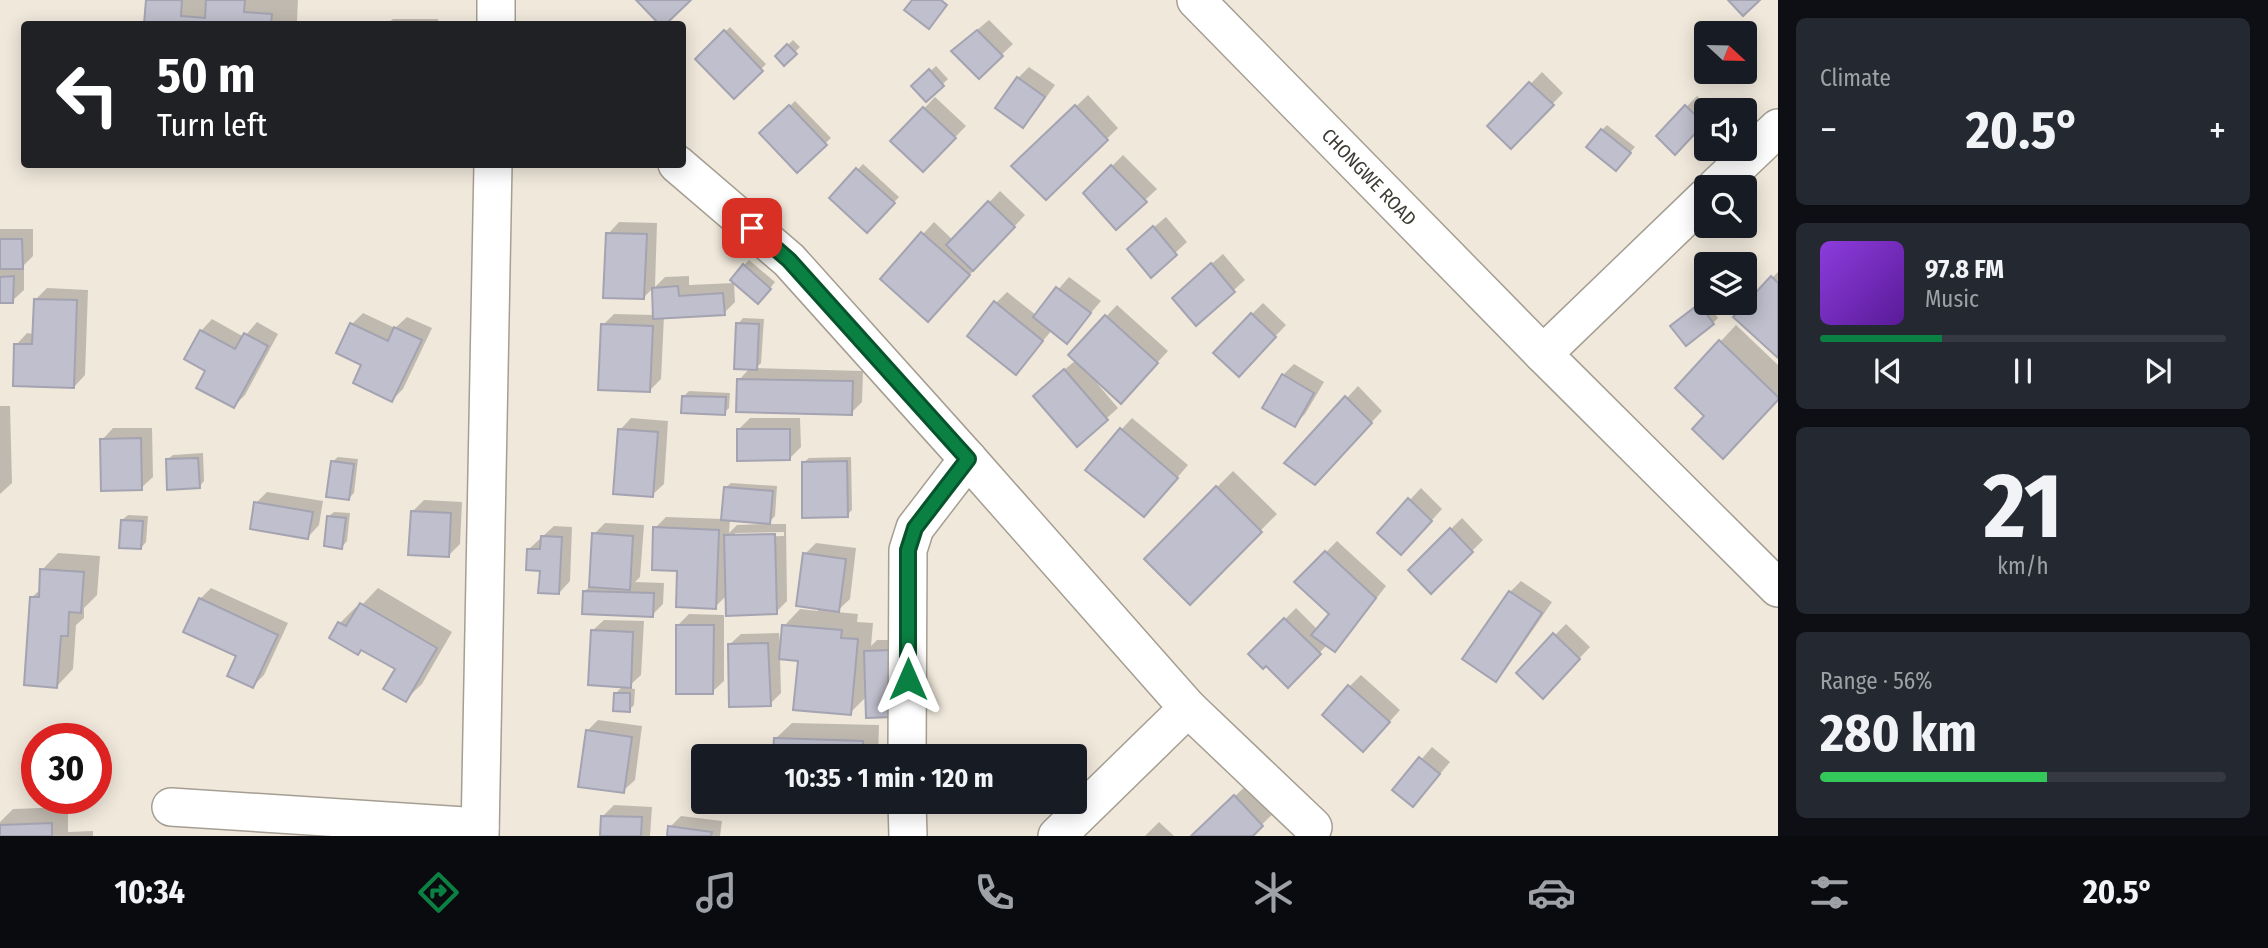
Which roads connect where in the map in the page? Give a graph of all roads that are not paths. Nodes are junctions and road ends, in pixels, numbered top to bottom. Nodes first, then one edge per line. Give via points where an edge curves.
1 (496, 0) edge
2 (1196, 0) edge
3 (496, 21) edge
4 (1778, 128) edge
5 (494, 168) edge
6 (682, 168) edge
7 (1729, 175) edge
8 (1694, 209) edge
9 (1543, 354) junction
10 (968, 459) junction
11 (1778, 588) edge
12 (1188, 708) junction
13 (907, 744) edge
14 (171, 807) dead end
15 (907, 814) edge
16 (1313, 827) dead end
17 (480, 832) edge
18 (908, 836) edge
19 (1057, 836) edge

1 - 3 street
2 - 9 street, CHONGWE ROAD
4 - 7 street
5 - 17 street
6 - 10 street via 789,260
8 - 9 street
9 - 11 street, CHONGWE ROAD
10 - 12 street
10 - 13 street via 915,528 908,550
12 - 16 street
12 - 19 street
14 - 17 street
15 - 18 street

